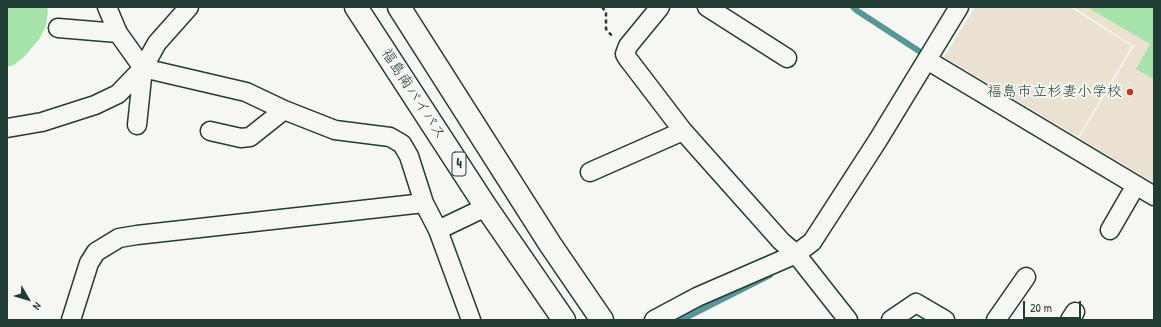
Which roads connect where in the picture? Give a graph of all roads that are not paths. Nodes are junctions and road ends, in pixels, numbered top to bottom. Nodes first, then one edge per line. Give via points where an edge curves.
1 (107, 7) edge
2 (189, 7) edge
3 (356, 7) edge
4 (399, 7) edge
5 (660, 7) edge
6 (707, 7) edge
7 (959, 7) edge
8 (58, 28) dead end
9 (118, 32) junction
10 (787, 58) dead end
11 (927, 60) junction
12 (143, 68) junction
13 (284, 110) junction
14 (137, 124) dead end
15 (7, 128) edge
16 (210, 131) dead end
17 (683, 131) junction
18 (590, 172) dead end
19 (1136, 185) junction
20 (1154, 196) edge
21 (424, 203) junction
22 (486, 206) junction
23 (438, 230) junction
24 (1110, 230) dead end
25 (796, 254) junction
26 (1026, 277) dead end
27 (71, 320) edge
28 (471, 320) edge
29 (564, 320) edge
30 (602, 320) edge
31 (654, 320) edge
32 (848, 320) edge
33 (891, 320) edge
34 (945, 320) edge
35 (996, 320) edge

1 - 9 street
2 - 12 street via 157,43
3 - 22 highway, 福島南バイパス / 4
4 - 30 highway, 4 via 550,244
5 - 17 street via 628,46 625,54
6 - 10 street
7 - 11 street
8 - 9 street
9 - 12 street
11 - 19 street
11 - 25 street via 812,242
12 - 13 street via 246,92
12 - 14 street
12 - 15 street via 118,94 95,105 42,122
13 - 16 street via 250,137 241,138
13 - 21 street via 335,130 390,137 402,144 409,156
17 - 18 street
17 - 25 street via 781,241
19 - 20 street
19 - 24 street
21 - 23 street
21 - 27 street via 119,238 96,252 89,263
22 - 23 street
22 - 29 highway, 福島南バイパス / 4
23 - 28 street
25 - 31 street via 697,297
25 - 32 street
26 - 35 street
33 - 34 street via 916,303

